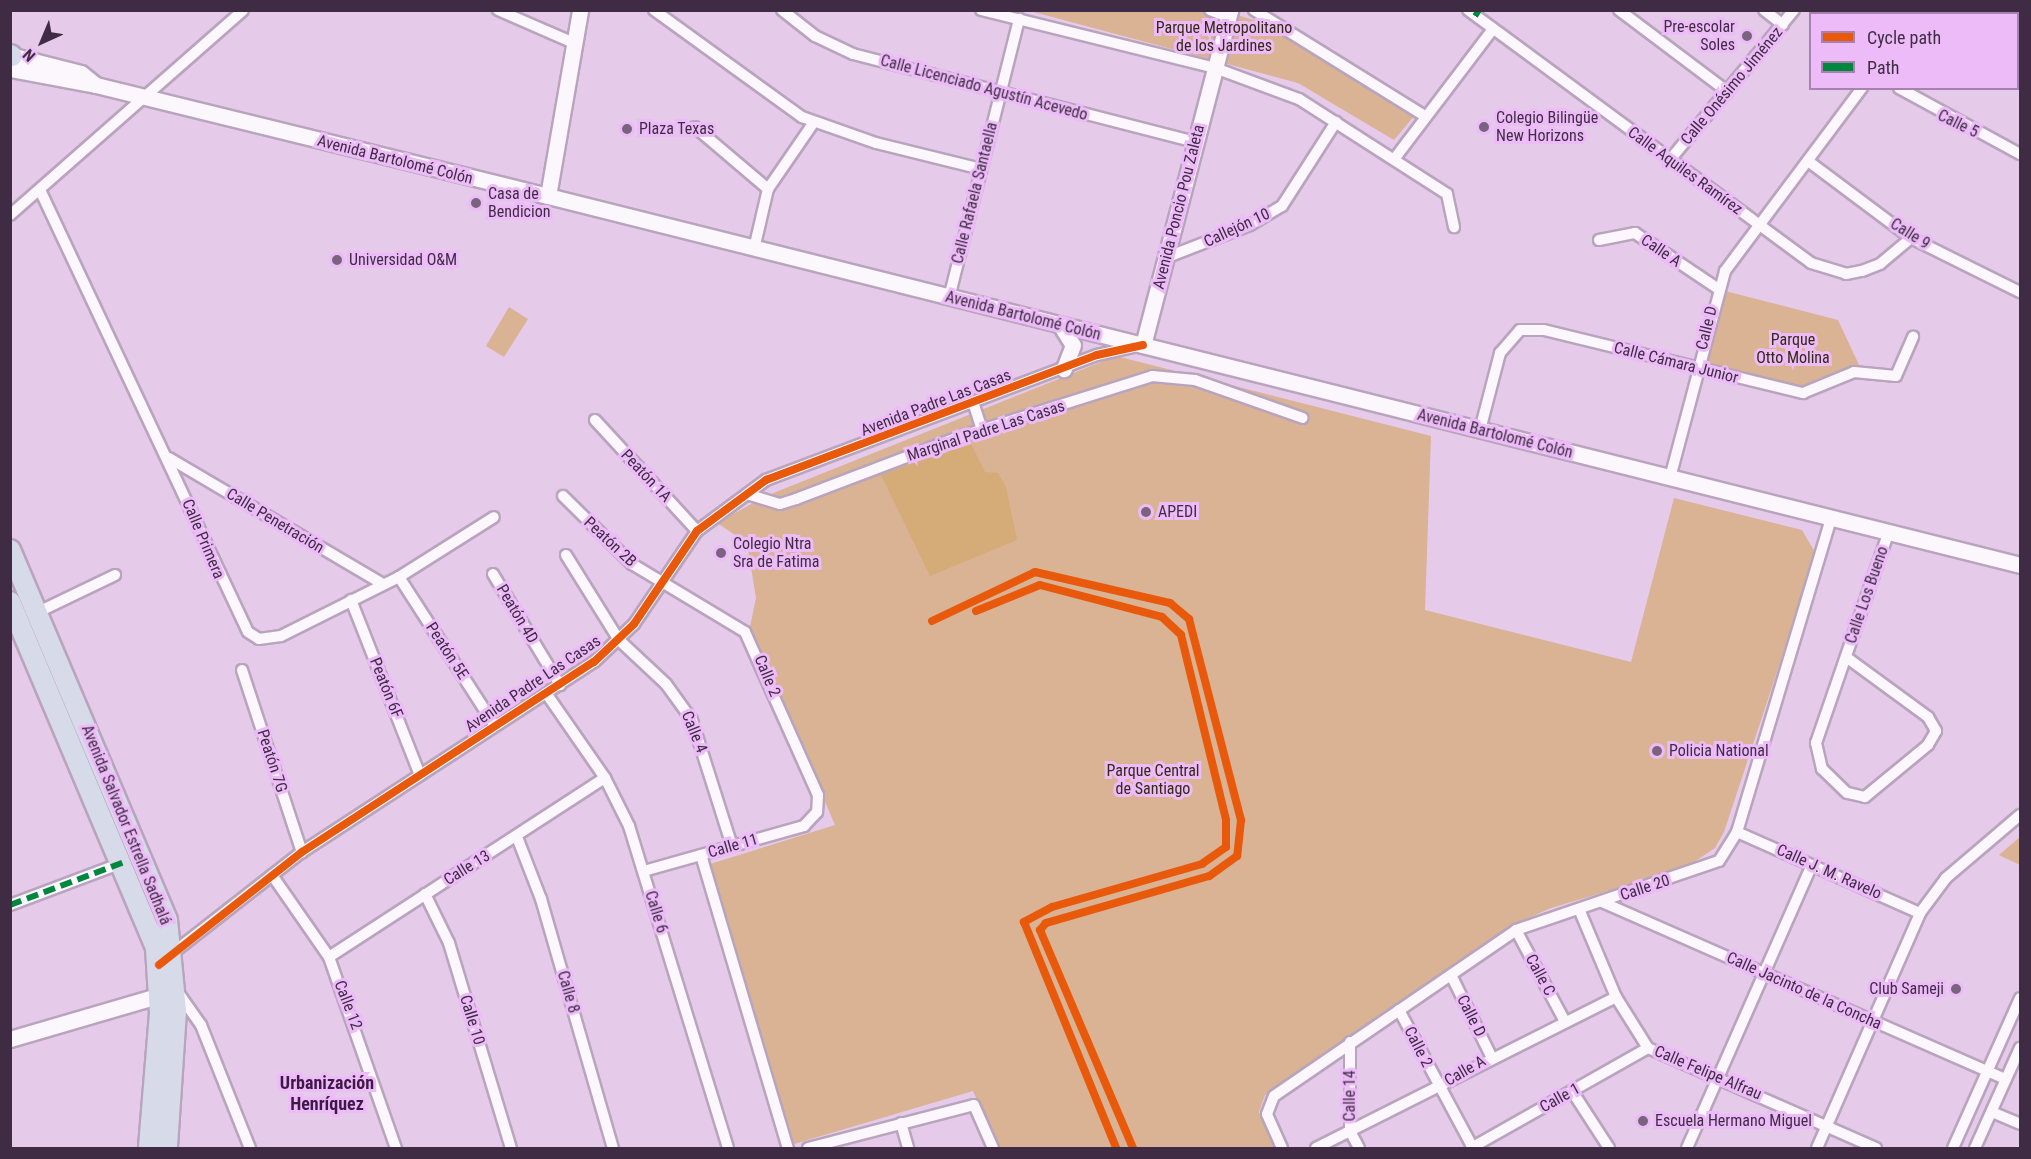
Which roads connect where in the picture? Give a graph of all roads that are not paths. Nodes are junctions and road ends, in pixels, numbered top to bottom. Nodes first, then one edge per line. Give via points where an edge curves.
1 (243, 10) edge
2 (498, 10) edge
3 (580, 10) edge
4 (654, 10) edge
5 (782, 10) edge
6 (981, 10) edge
7 (1210, 10) edge
8 (1254, 10) edge
9 (1619, 10) edge
10 (1764, 10) edge
11 (1794, 10) edge
12 (1474, 12) edge
13 (1229, 14) edge
14 (1018, 19) junction
15 (1783, 25) junction
16 (1493, 29) junction
17 (574, 44) junction
18 (11, 59) edge
19 (1215, 68) junction
20 (1861, 90) edge
21 (1903, 90) edge
22 (1000, 92) junction
23 (1728, 92) junction
24 (140, 96) junction
25 (1425, 116) junction
26 (814, 122) junction
27 (1336, 122) junction
28 (695, 127) dead end
29 (1196, 142) junction
30 (2020, 154) edge
31 (1395, 158) junction
32 (1669, 160) junction
33 (1808, 161) junction
34 (981, 169) junction
35 (768, 189) junction
36 (40, 190) junction
37 (548, 196) junction
38 (10, 215) edge
39 (1756, 222) junction
40 (1454, 227) dead end
41 (1911, 238) junction
42 (1599, 240) dead end
43 (754, 249) junction
44 (1165, 258) junction
45 (1717, 288) junction
46 (2020, 292) edge
47 (949, 298) junction
48 (1061, 326) junction
49 (1913, 338) dead end
50 (1143, 345) junction
51 (1194, 359) junction
52 (1698, 368) junction
53 (1064, 369) junction
54 (1201, 383) junction
55 (973, 402) junction
56 (1303, 418) dead end
57 (595, 420) dead end
58 (982, 430) junction
59 (1480, 430) junction
60 (168, 458) junction
61 (1670, 478) junction
62 (750, 495) junction
63 (563, 496) dead end
64 (494, 517) dead end
65 (1831, 519) junction
66 (697, 531) junction
67 (1888, 534) junction
68 (10, 550) edge
69 (566, 555) dead end
70 (2020, 565) edge
71 (493, 574) dead end
72 (115, 575) dead end
73 (399, 577) junction
74 (381, 583) junction
75 (660, 584) junction
76 (351, 600) junction
77 (10, 602) edge
78 (37, 612) junction
79 (18, 621) junction
80 (619, 640) junction
81 (1846, 657) junction
82 (242, 670) dead end
83 (560, 685) junction
84 (546, 693) junction
85 (495, 726) junction
86 (420, 775) junction
87 (605, 778) junction
88 (817, 812) joint
89 (2020, 815) edge
90 (1737, 832) junction
91 (517, 837) junction
92 (732, 846) junction
93 (302, 852) junction
94 (701, 855) junction
95 (122, 862) junction
96 (1812, 865) junction
97 (644, 871) junction
98 (272, 875) junction
99 (425, 894) junction
100 (1602, 902) junction
101 (10, 905) edge
102 (1579, 909) junction
103 (1920, 913) junction
104 (1516, 930) junction
105 (329, 957) junction
106 (166, 959) junction
107 (1765, 974) junction
108 (1451, 975) junction
109 (167, 992) junction
110 (1616, 997) junction
111 (2020, 998) edge
112 (1399, 1010) junction
113 (1564, 1020) junction
114 (1873, 1021) junction
115 (10, 1039) edge
116 (1350, 1042) junction
117 (1648, 1048) junction
118 (2020, 1048) edge
119 (1491, 1056) junction
120 (1988, 1071) junction
121 (1717, 1077) junction
122 (2006, 1079) junction
123 (1438, 1087) junction
124 (1572, 1092) junction
125 (1992, 1112) junction
126 (901, 1123) junction
127 (2020, 1124) edge
128 (1827, 1126) junction
129 (1350, 1131) junction
130 (825, 1147) edge
131 (1472, 1148) edge
132 (149, 1149) edge
133 (167, 1149) edge
134 (250, 1149) edge
135 (396, 1149) edge
136 (511, 1149) edge
137 (613, 1149) edge
138 (728, 1149) edge
139 (788, 1149) edge
140 (808, 1149) edge
141 (908, 1149) edge
142 (993, 1149) edge
143 (1282, 1149) edge
144 (1316, 1149) edge
145 (1359, 1149) edge
146 (1609, 1149) edge
147 (1687, 1149) edge
148 (1816, 1149) edge
149 (1876, 1149) edge
150 (1953, 1149) edge
151 (1975, 1149) edge

1 - 24 street
2 - 17 street
3 - 17 main road
4 - 26 street
5 - 22 street, Calle Licenciado Agustín Acevedo via 840,49
6 - 14 street
7 - 13 street
8 - 25 street
9 - 23 street
10 - 15 street
11 - 15 street, Calle Onésimo Jiménez
12 - 16 street, Calle Aquiles Ramírez
13 - 19 main road, Avenida Poncio Pou Zaleta
14 - 19 street
14 - 22 street, Calle Rafaela Santaella
15 - 23 street, Calle Onésimo Jiménez
16 - 25 street
16 - 32 street, Calle Aquiles Ramírez
17 - 37 main road
18 - 24 main road, Avenida Bartolomé Colón via 81,73 96,85
19 - 27 street via 1258,80
19 - 29 main road, Avenida Poncio Pou Zaleta
20 - 33 street, Calle D
21 - 30 street, Calle 5
22 - 29 street, Calle Licenciado Agustín Acevedo
22 - 34 street, Calle Rafaela Santaella
23 - 32 street, Calle Onésimo Jiménez
24 - 36 street
24 - 37 main road, Avenida Bartolomé Colón
25 - 31 street
26 - 34 street
26 - 35 street
27 - 31 street
27 - 44 street, Callejón 10 via 1282,206 1250,225
28 - 35 street
29 - 44 main road, Avenida Poncio Pou Zaleta
31 - 40 street via 1447,194
32 - 39 street, Calle Aquiles Ramírez
33 - 39 street, Calle D
33 - 41 street, Calle 9
34 - 47 street, Calle Rafaela Santaella
35 - 43 street
36 - 38 street
36 - 60 street, Calle Primera
37 - 43 main road, Avenida Bartolomé Colón
39 - 41 street, Calle Aquiles Ramírez via 1811,263 1846,274 1880,264
39 - 45 street, Calle D
41 - 46 street, Calle 9
42 - 45 street, Calle A via 1637,234
43 - 47 main road, Avenida Bartolomé Colón
44 - 50 main road, Avenida Poncio Pou Zaleta
45 - 52 street, Calle D
47 - 48 main road, Avenida Bartolomé Colón
48 - 50 main road, Avenida Bartolomé Colón
48 - 53 main road via 1073,345
49 - 52 street, Calle Cámara Junior via 1896,376 1854,372 1803,393
50 - 51 main road, Avenida Bartolomé Colón
50 - 53 street, Avenida Padre Las Casas
51 - 54 street
51 - 59 main road, Avenida Bartolomé Colón
52 - 59 street, Calle Cámara Junior via 1544,330 1520,330 1500,353
52 - 61 street, Calle D
53 - 55 street, Avenida Padre Las Casas
54 - 56 street, Marginal Padre Las Casas via 1223,394
54 - 58 street, Marginal Padre Las Casas via 1172,374 1152,376
55 - 58 street
55 - 62 street, Avenida Padre Las Casas via 766,480
57 - 66 street, Peatón 1A
58 - 62 street, Marginal Padre Las Casas via 780,504
59 - 61 main road, Avenida Bartolomé Colón
60 - 74 street, Calle Penetración
60 - 76 street, Calle Primera via 248,632 271,640
61 - 65 main road, Avenida Bartolomé Colón
62 - 66 street, Avenida Padre Las Casas via 720,510
63 - 75 street, Peatón 2B via 613,548
64 - 73 street, Calle Primera
65 - 67 main road, Avenida Bartolomé Colón
65 - 90 street, Calle 20
66 - 75 street, Avenida Padre Las Casas
67 - 70 main road, Avenida Bartolomé Colón
67 - 81 street, Calle Los Bueno
68 - 78 highway, Avenida Salvador Estrella Sadhalá
69 - 80 street, Calle 4
71 - 83 street, Peatón 4D
72 - 78 street
73 - 74 street, Calle Primera
73 - 85 street, Peatón 5E
74 - 76 street, Calle Primera
75 - 80 street, Avenida Padre Las Casas
75 - 88 street, Calle 2 via 703,604 752,641 818,795
76 - 86 street, Peatón 6F
77 - 79 highway, Avenida Salvador Estrella Sadhalá
78 - 79 street
78 - 106 highway, Avenida Salvador Estrella Sadhalá via 167,920
79 - 95 highway, Avenida Salvador Estrella Sadhalá
80 - 83 street, Avenida Padre Las Casas
80 - 92 street, Calle 4 via 666,684 692,720
81 - 81 street, Calle Los Bueno via 1928,717 1935,731 1928,745 1865,797 1847,793 1822,770 1815,753
82 - 93 street, Peatón 7G
83 - 84 street, Avenida Padre Las Casas
84 - 85 street, Avenida Padre Las Casas
84 - 87 street, Calle 6
85 - 86 street, Avenida Padre Las Casas
86 - 93 street, Avenida Padre Las Casas
87 - 91 street, Calle 13
87 - 97 street, Calle 6
88 - 92 street, Calle 11 via 804,826
89 - 103 street via 1946,878
90 - 96 street, Calle J. M. Ravelo
90 - 100 street, Calle 20 via 1719,861
91 - 99 street, Calle 13
91 - 137 street, Calle 8 via 541,899
92 - 94 street, Calle 11
93 - 98 street, Avenida Padre Las Casas
94 - 97 street, Calle 11
94 - 139 street
95 - 101 street
95 - 106 highway, Avenida Salvador Estrella Sadhalá
96 - 103 street, Calle J. M. Ravelo
96 - 107 street
97 - 138 street, Calle 6
98 - 105 street, Calle 12
98 - 106 street, Avenida Padre Las Casas
99 - 105 street, Calle 13
99 - 136 street, Calle 10 via 449,943
100 - 102 street, Calle 20
100 - 107 street, Calle Jacinto de la Concha
102 - 104 street, Calle 20
102 - 110 street, Calle Felipe Alfrau
103 - 114 street
104 - 108 street, Calle 20
104 - 113 street, Calle C
105 - 135 street, Calle 12
106 - 109 highway, Avenida Salvador Estrella Sadhalá
107 - 114 street, Calle Jacinto de la Concha
107 - 121 street
108 - 112 street, Calle 20
108 - 119 street, Calle D
109 - 115 main road
109 - 132 highway, Avenida Salvador Estrella Sadhalá
109 - 133 highway, Avenida Salvador Estrella Sadhalá
109 - 134 street via 201,1025
110 - 113 street, Calle A
110 - 117 street, Calle Felipe Alfrau
111 - 120 street
112 - 116 street, Calle 20
112 - 123 street, Calle 2
113 - 119 street, Calle A
114 - 120 street, Calle Jacinto de la Concha
114 - 128 street
116 - 129 street, Calle 14
116 - 143 street, Calle 20 via 1268,1104
117 - 121 street, Calle Felipe Alfrau
117 - 124 street, Calle 1
118 - 122 street
119 - 123 street, Calle A
120 - 122 street, Calle Jacinto de la Concha
120 - 150 street
121 - 128 street, Calle Felipe Alfrau
121 - 147 street
122 - 125 street
123 - 129 street, Calle A
123 - 131 street, Calle 2
124 - 131 street, Calle 1
124 - 146 street
125 - 127 street
125 - 151 street
126 - 130 street
126 - 141 street
126 - 142 street via 974,1105
128 - 148 street
128 - 149 street, Calle Felipe Alfrau
129 - 144 street, Calle A
129 - 145 street, Calle 14
130 - 140 street

